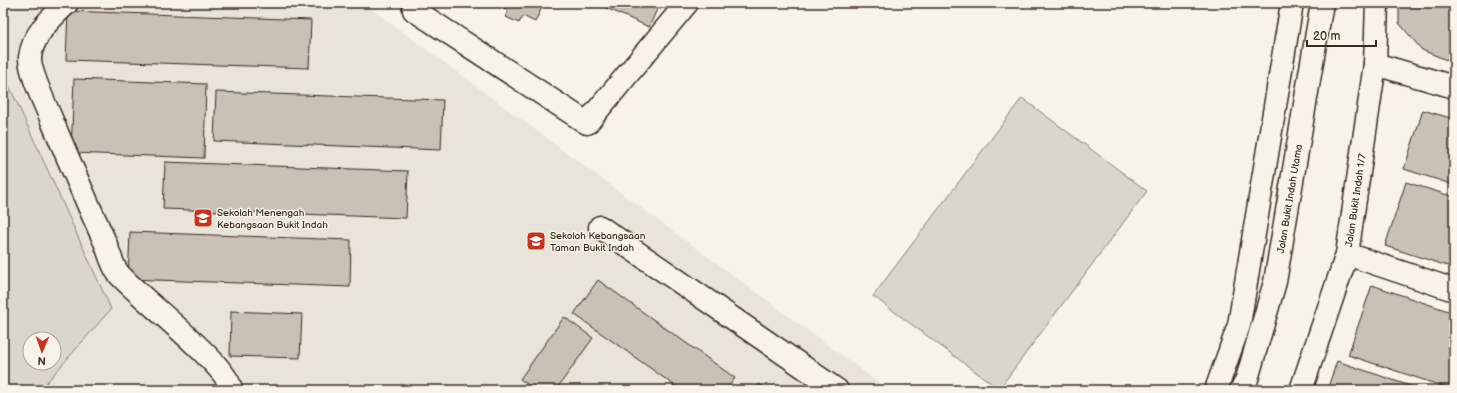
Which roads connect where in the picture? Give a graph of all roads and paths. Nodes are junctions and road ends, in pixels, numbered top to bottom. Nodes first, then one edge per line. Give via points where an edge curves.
1 (67, 3) edge
2 (414, 3) edge
3 (687, 3) edge
4 (1292, 3) edge
5 (1322, 3) edge
6 (1377, 3) edge
7 (1376, 64) junction
8 (1454, 87) edge
9 (600, 227) dead end
10 (1347, 254) junction
11 (1454, 290) edge
12 (230, 390) edge
13 (837, 390) edge
14 (1216, 390) edge
15 (1241, 390) edge
16 (1301, 390) edge

1 - 12 street via 49,20 34,41 30,59 40,93 117,271 201,349 218,367
2 - 3 street via 414,10 587,123
4 - 14 street via 1239,325
5 - 15 street, Jalan Bukit Indah Utama via 1275,282 1248,379
6 - 7 street, Jalan Bukit Indah 1/7
7 - 8 street
7 - 10 street, Jalan Bukit Indah 1/7
9 - 13 street
10 - 11 street
10 - 16 street, Jalan Bukit Indah 1/7

